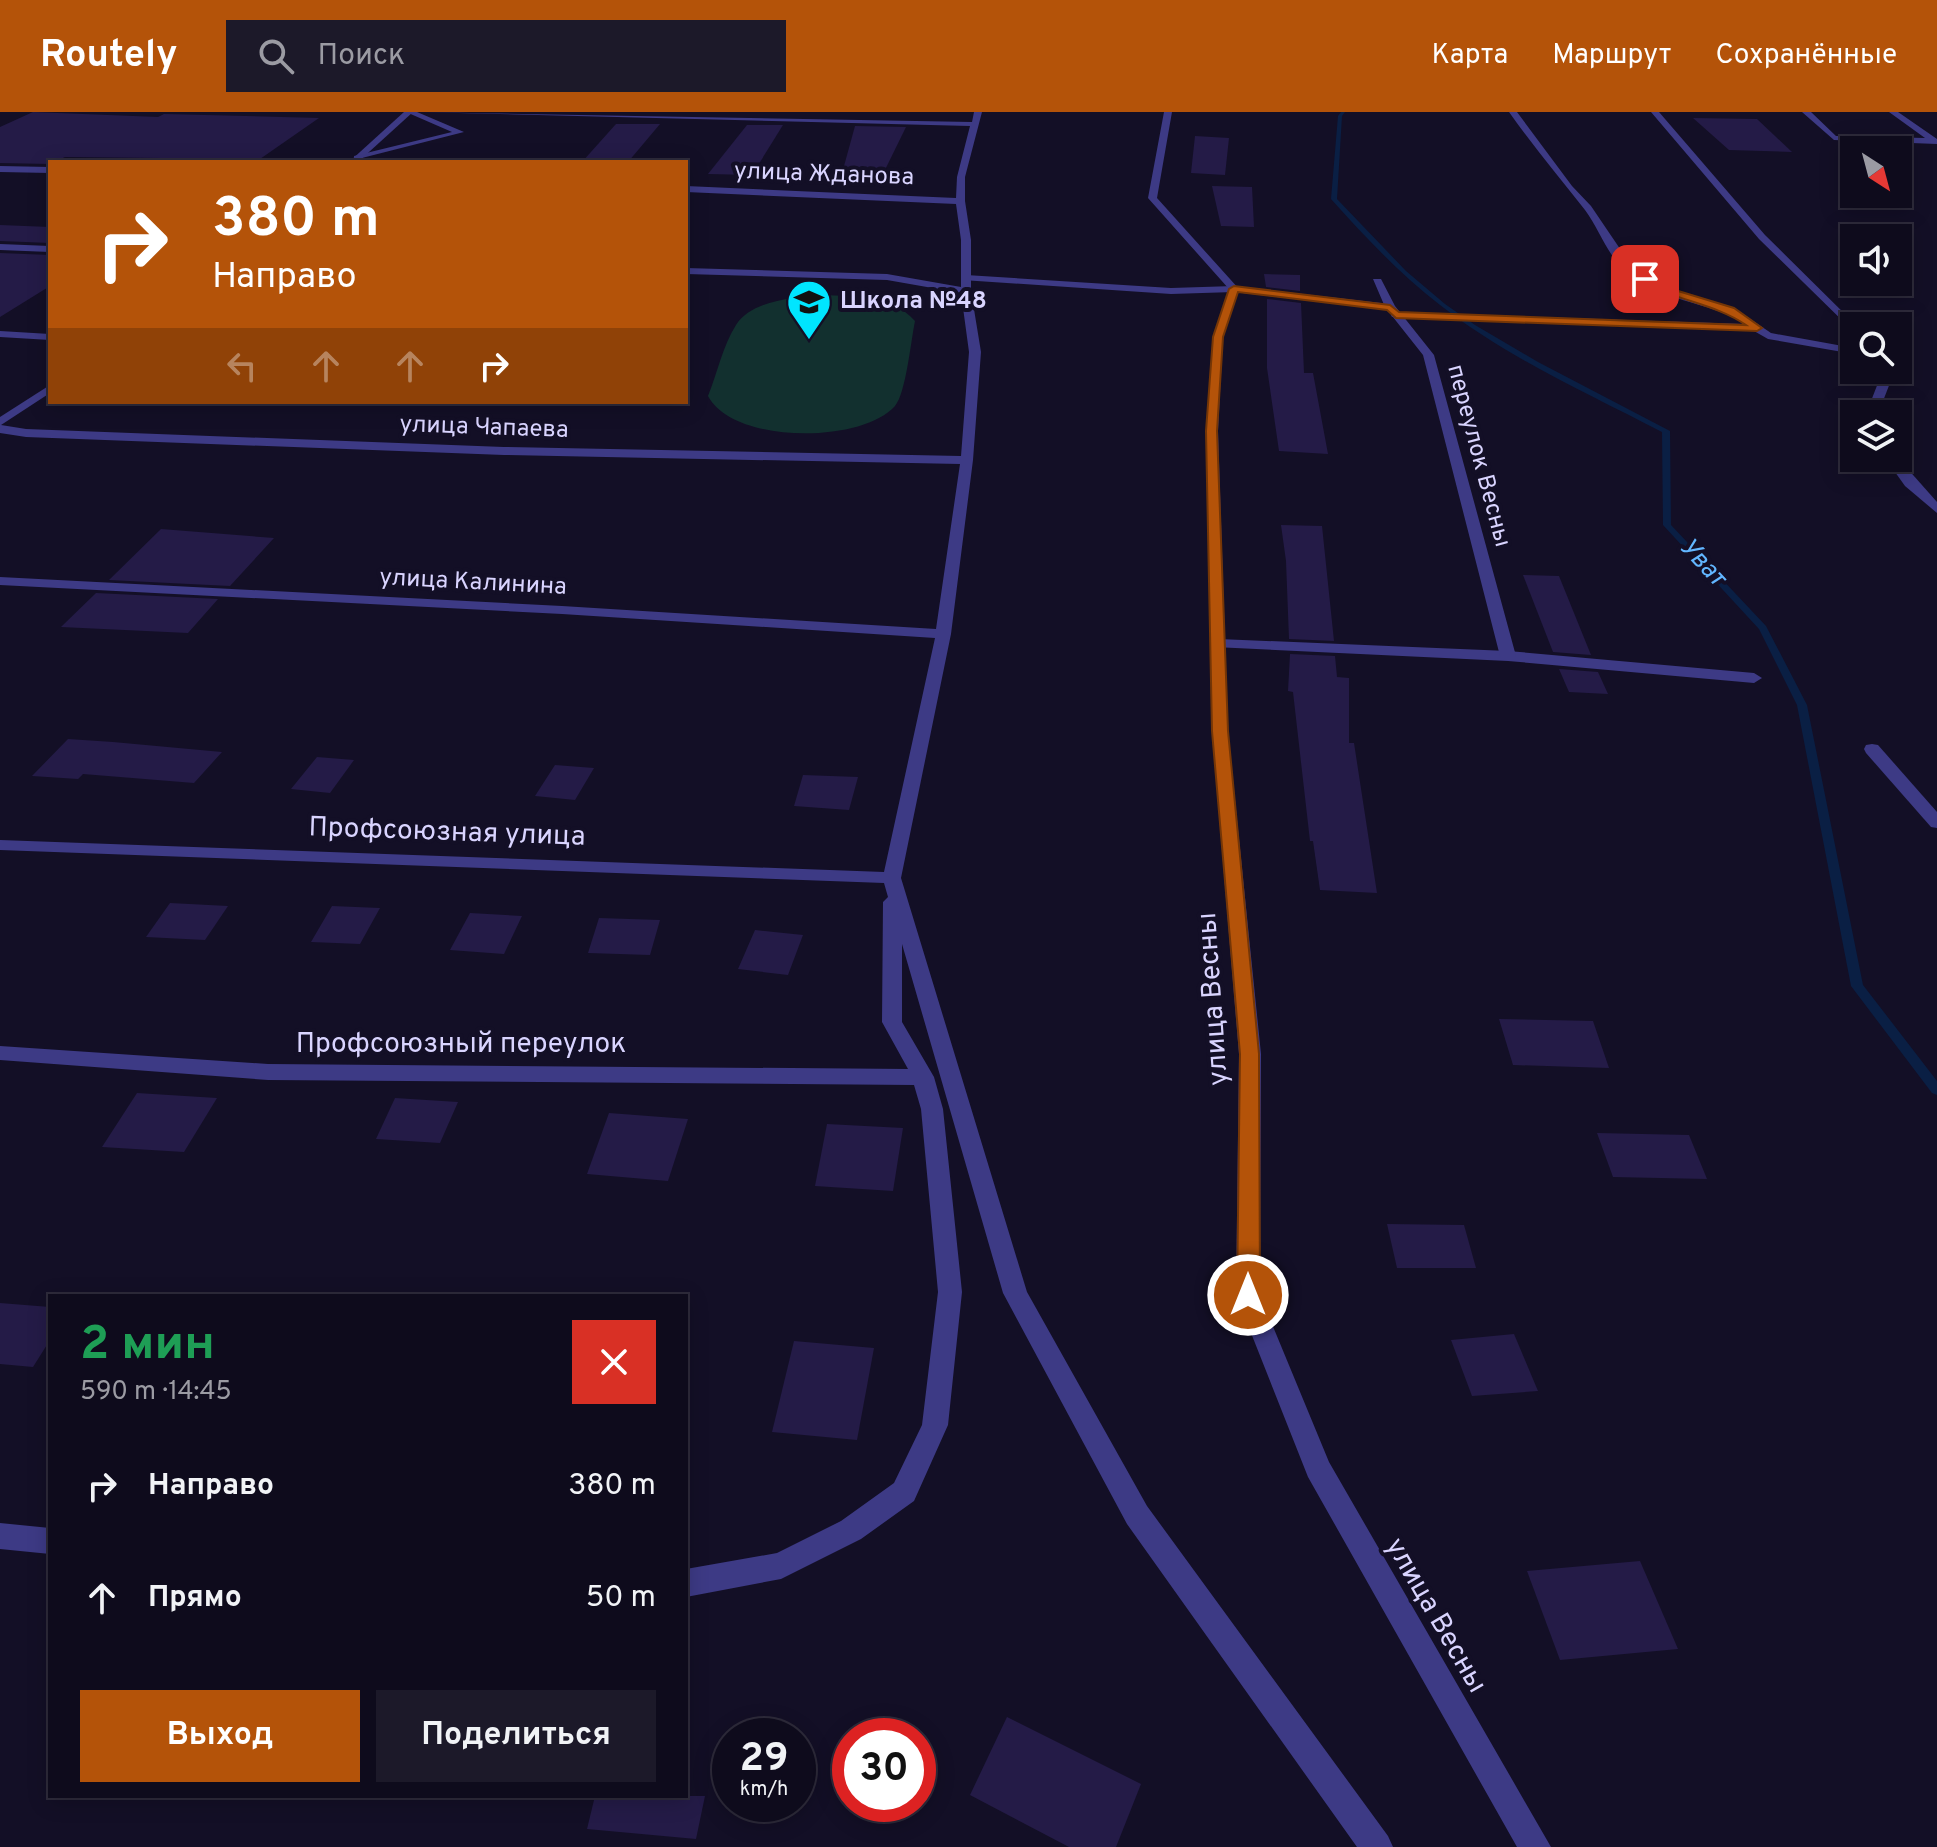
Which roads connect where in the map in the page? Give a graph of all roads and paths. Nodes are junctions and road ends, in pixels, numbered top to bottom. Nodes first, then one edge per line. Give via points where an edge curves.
1 (410, 112) edge
2 (421, 112) edge
3 (1168, 112) edge
4 (1513, 112) edge
5 (1655, 112) edge
6 (1806, 112) edge
7 (1893, 112) edge
8 (975, 118) edge
9 (1935, 141) edge
10 (355, 160) edge
11 (0, 169) edge
12 (48, 170) edge
13 (688, 189) edge
14 (960, 201) junction
15 (0, 247) edge
16 (48, 249) edge
17 (688, 271) edge
18 (1377, 281) dead end
19 (966, 284) junction
20 (1234, 289) junction
21 (1393, 311) junction
22 (1840, 315) edge
23 (1757, 328) junction
24 (0, 334) edge
25 (48, 337) edge
26 (1840, 349) edge
27 (48, 389) edge
28 (0, 422) edge
29 (0, 429) edge
30 (967, 460) junction
31 (1902, 472) edge
32 (1937, 509) edge
33 (0, 581) edge
34 (943, 634) junction
35 (1219, 644) junction
36 (1508, 656) junction
37 (1754, 678) dead end
38 (1872, 749) dead end
39 (1937, 823) edge
40 (0, 845) edge
41 (892, 878) junction
42 (0, 1053) edge
43 (923, 1077) junction
44 (0, 1536) edge
45 (48, 1541) edge
46 (688, 1583) edge
47 (1377, 1847) edge
48 (1535, 1847) edge

1 - 10 street
1 - 10 street via 460,132
2 - 8 street
3 - 20 street via 1152,198
4 - 23 street via 1629,270 1661,289 1730,310
5 - 22 street via 1762,237
6 - 9 street via 1834,138
7 - 9 street
8 - 14 street
11 - 12 street
13 - 14 street, улица Жданова
14 - 19 street
15 - 16 street
17 - 19 street
18 - 21 street, переулок Весны
19 - 20 street
19 - 30 street via 975,352
20 - 21 street
20 - 35 street, улица Весны via 1218,337 1212,431
21 - 23 street
21 - 36 street, переулок Весны via 1428,355
23 - 26 street via 1768,336
24 - 25 street
27 - 28 street
29 - 30 street, улица Чапаева via 504,451
30 - 34 street
31 - 32 street
33 - 34 street, улица Калинина
34 - 41 street
35 - 36 street
35 - 48 street, улица Весны via 1220,731 1250,1054 1248,1295 1318,1468
36 - 37 street
38 - 39 street
40 - 41 street, Профсоюзная улица
41 - 43 street via 892,1022
41 - 47 street via 1015,1293 1137,1515
42 - 43 street, Профсоюзный переулок via 268,1072
43 - 46 street via 932,1109 950,1292 935,1425 904,1492 851,1530 781,1566
44 - 45 street

